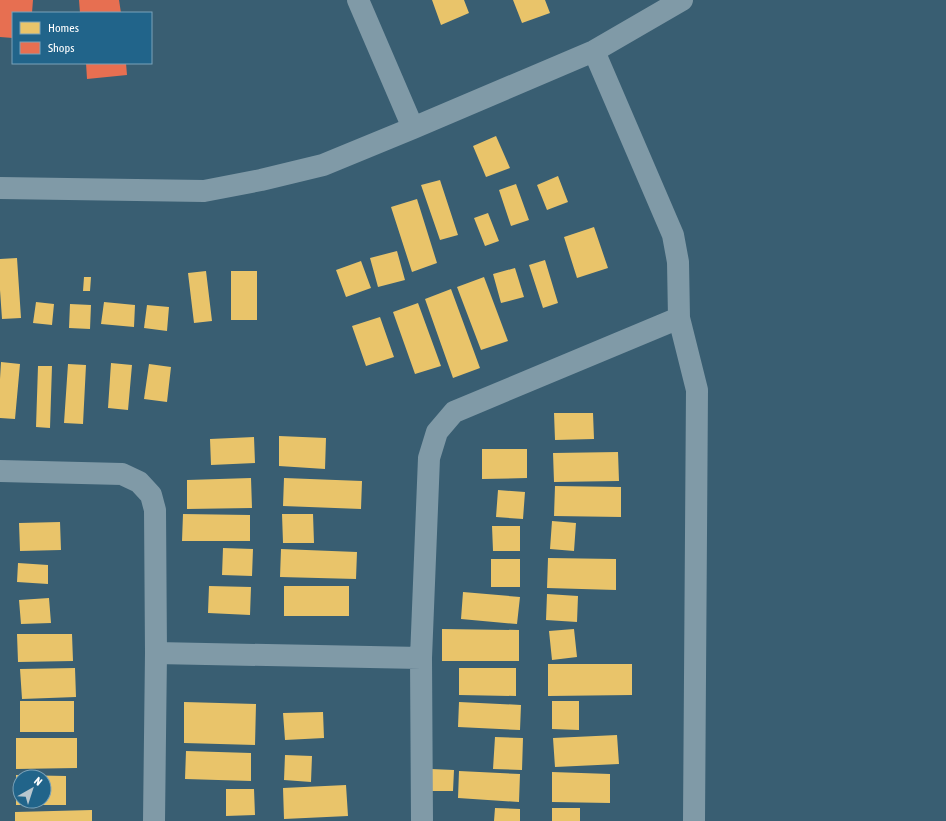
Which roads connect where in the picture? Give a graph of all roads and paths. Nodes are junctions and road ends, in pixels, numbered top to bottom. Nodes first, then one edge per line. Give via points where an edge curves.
1 (358, 0) edge
2 (682, 0) edge
3 (594, 51) junction
4 (413, 128) junction
5 (0, 188) edge
6 (679, 318) junction
7 (0, 471) edge
8 (156, 653) junction
9 (421, 658) junction
10 (154, 821) edge
11 (422, 821) edge
12 (694, 821) edge

1 - 4 street
2 - 3 street
3 - 4 street
3 - 6 street via 673,235 678,262
4 - 5 street via 323,165 204,191
6 - 9 street via 454,412 436,432 429,458
6 - 12 street via 696,390
7 - 8 street via 122,474 139,482 150,495 155,510
8 - 9 street
8 - 10 street
9 - 11 street

